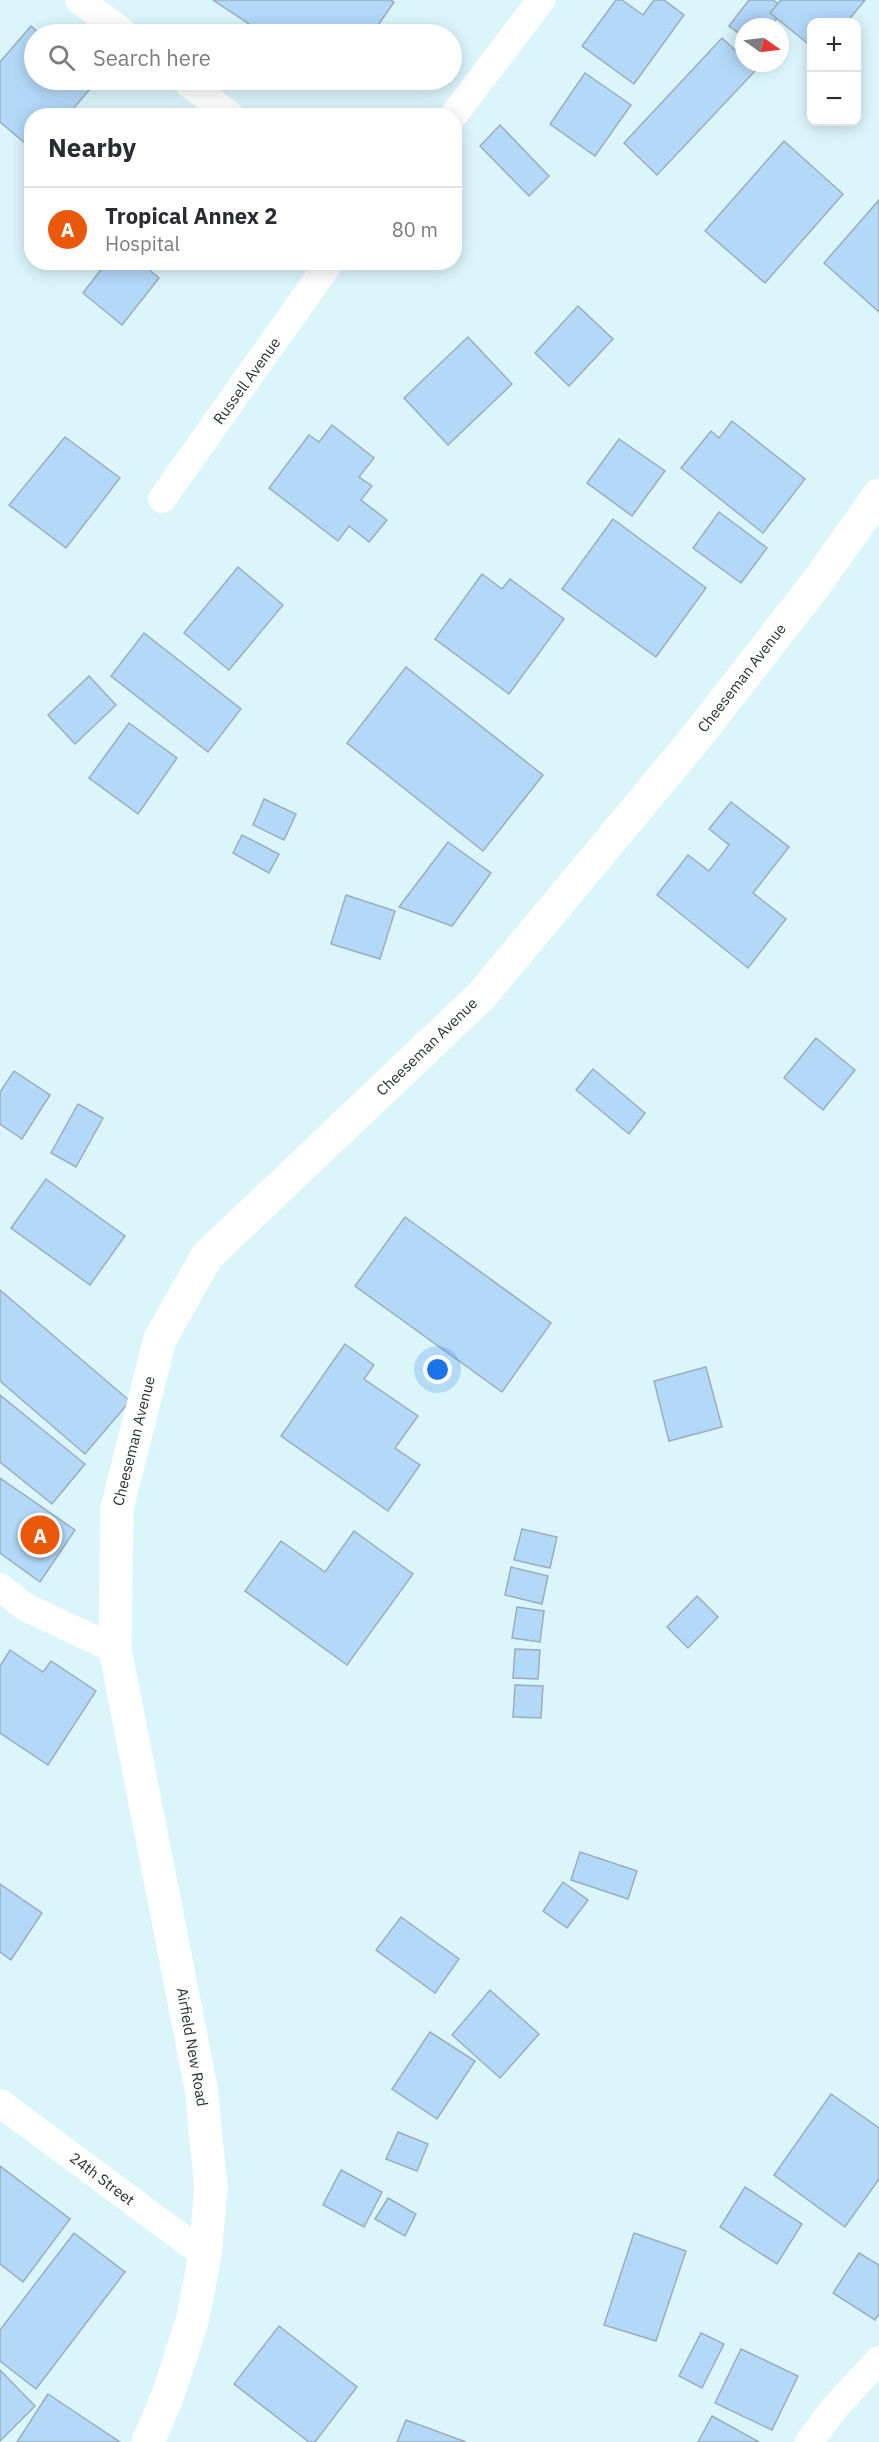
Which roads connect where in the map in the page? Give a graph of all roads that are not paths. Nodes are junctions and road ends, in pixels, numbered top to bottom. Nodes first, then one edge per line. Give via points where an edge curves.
1 (79, 0) edge
2 (542, 0) edge
3 (111, 24) edge
4 (197, 90) edge
5 (221, 108) edge
6 (459, 108) edge
7 (324, 270) edge
8 (879, 495) edge
9 (162, 499) dead end
10 (0, 1587) edge
11 (115, 1649) junction
12 (0, 2103) edge
13 (205, 2255) junction
14 (879, 2360) edge
15 (148, 2442) edge
16 (809, 2442) edge

1 - 3 street
2 - 6 street
4 - 5 street
7 - 9 street, Russell Avenue
8 - 11 street, Cheeseman Avenue via 815,585 694,740 482,995 207,1256 160,1339 117,1508
10 - 11 street via 25,1607
11 - 13 street, Airfield New Road via 201,2088 211,2187
12 - 13 street, 24th Street
13 - 15 street, Airfield New Road via 193,2318 168,2396
14 - 16 street

